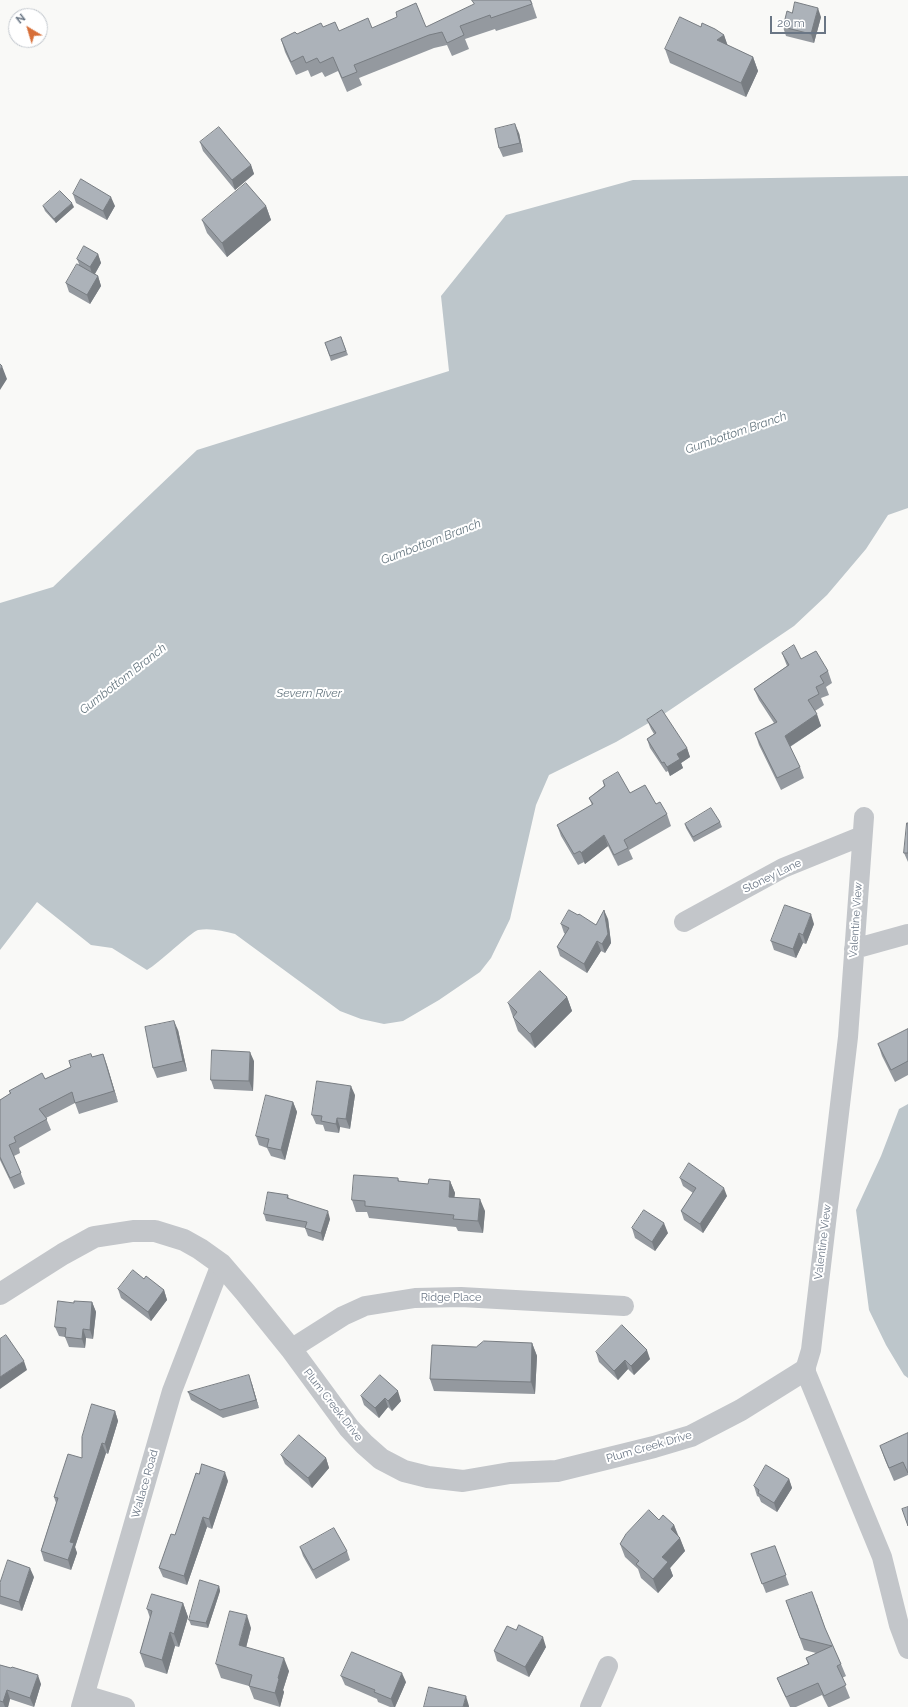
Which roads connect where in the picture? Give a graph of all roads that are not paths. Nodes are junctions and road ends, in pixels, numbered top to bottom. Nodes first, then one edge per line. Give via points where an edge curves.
1 (863, 827) joint
2 (684, 922) dead end
3 (908, 934) edge
4 (854, 949) junction
5 (221, 1264) junction
6 (0, 1294) edge
7 (624, 1306) dead end
8 (291, 1349) junction
9 (804, 1370) junction
10 (908, 1649) edge
11 (608, 1666) dead end
12 (83, 1701) edge
13 (125, 1707) edge
14 (590, 1707) edge

1 - 2 street, Stoney Lane
1 - 4 street, Valentine View
3 - 4 street
4 - 9 street, Valentine View via 842,1084 811,1350
5 - 6 street, Plum Creek Drive via 184,1240 155,1231 112,1233 94,1238 63,1254
5 - 8 street, Plum Creek Drive
5 - 12 street, Wallace Road via 172,1391
7 - 8 street, Ridge Place via 461,1297 414,1298 365,1306 343,1316
8 - 9 street, Plum Creek Drive via 349,1428 382,1459 404,1470 428,1477 463,1480 510,1473 557,1471 691,1436 741,1410
9 - 10 street via 882,1557 899,1625
11 - 14 street
12 - 13 street

